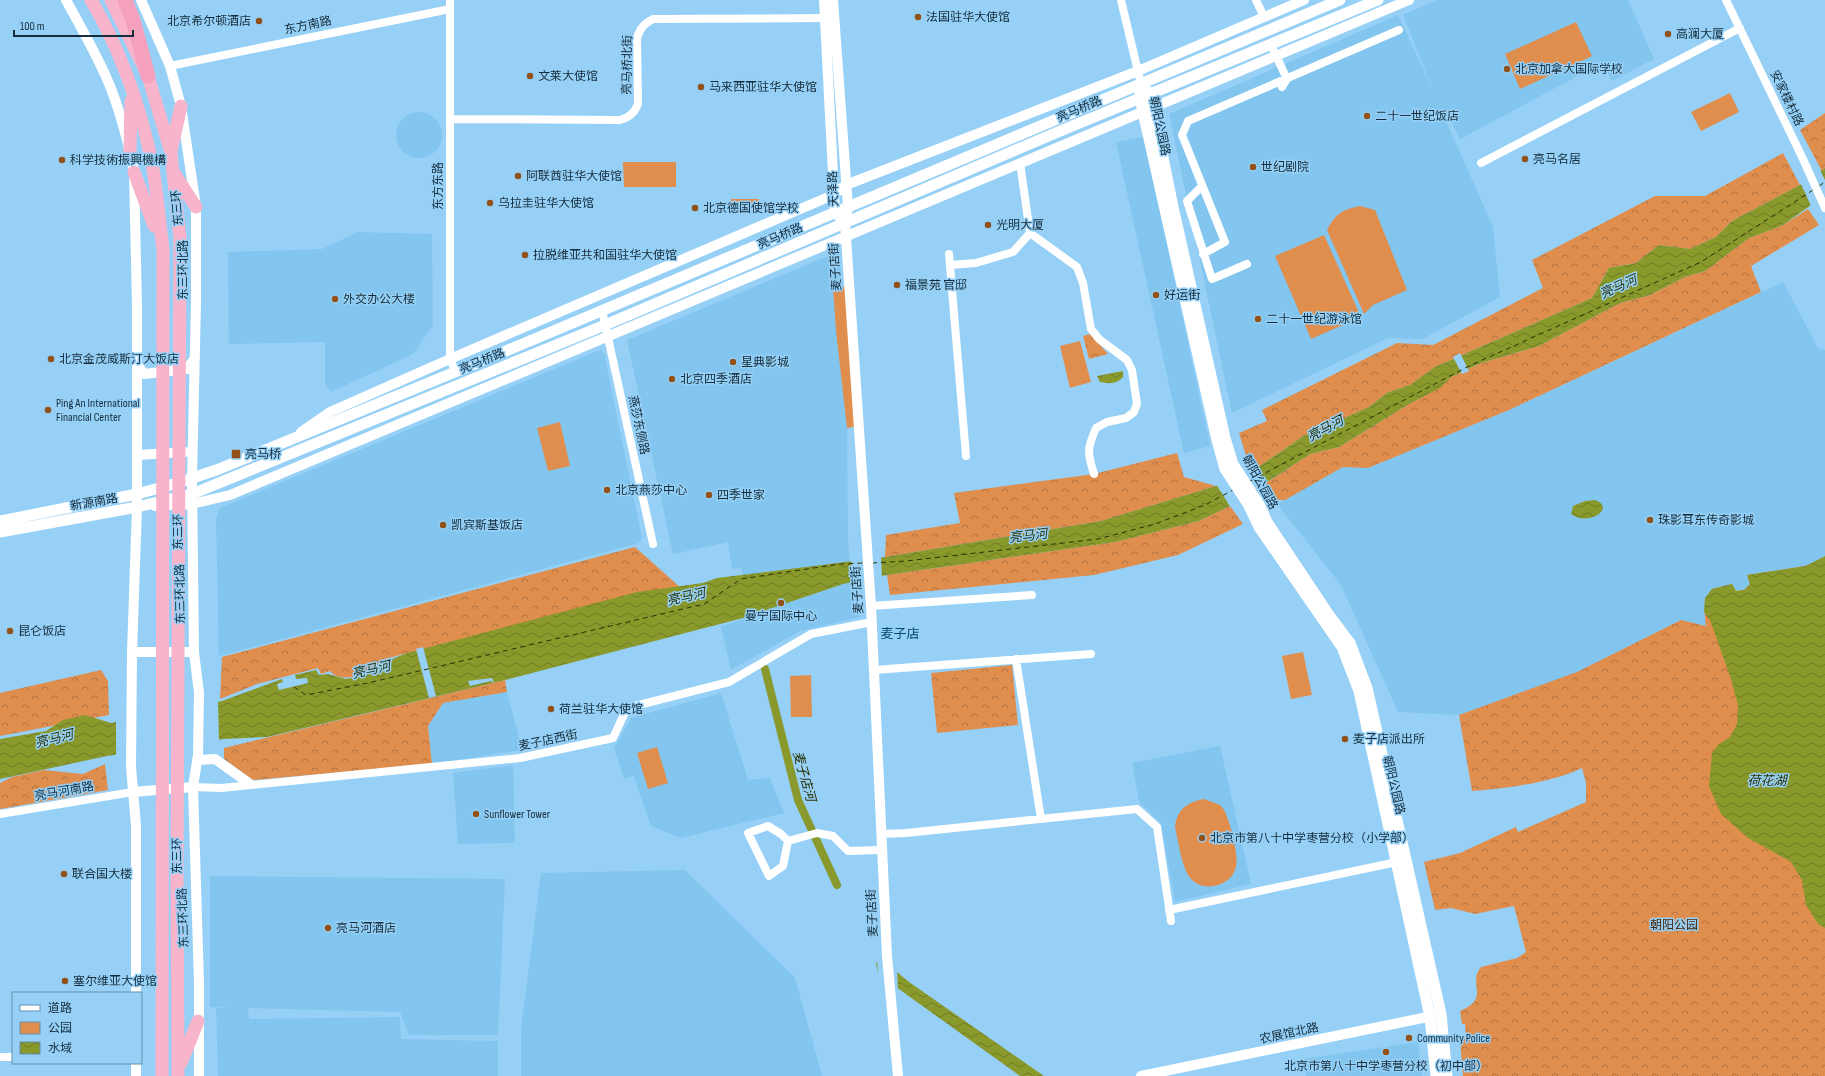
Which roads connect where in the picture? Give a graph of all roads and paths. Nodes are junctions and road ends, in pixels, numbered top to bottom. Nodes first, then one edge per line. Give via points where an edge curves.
1 (66, 0) edge
2 (91, 0) edge
3 (111, 0) edge
4 (125, 0) edge
5 (141, 0) edge
6 (824, 0) edge
7 (833, 0) edge
8 (1122, 0) edge
9 (1256, 0) edge
10 (1304, 0) edge
11 (1340, 0) edge
12 (1378, 0) edge
13 (1409, 0) edge
14 (1726, 0) edge
15 (450, 4) edge
16 (1264, 17) junction
17 (829, 18) junction
18 (1740, 28) junction
19 (1399, 30) dead end
20 (1271, 45) junction
21 (1276, 55) junction
22 (170, 66) junction
23 (1138, 71) junction
24 (148, 76) junction
25 (1287, 79) junction
26 (1141, 84) junction
27 (132, 86) junction
28 (1282, 88) dead end
29 (1145, 95) junction
30 (181, 106) junction
31 (1148, 110) junction
32 (450, 119) junction
33 (130, 152) junction
34 (171, 153) junction
35 (1020, 163) junction
36 (1481, 163) dead end
37 (134, 172) junction
38 (174, 172) junction
39 (846, 185) junction
40 (1202, 186) junction
41 (834, 195) junction
42 (1187, 201) junction
43 (1173, 206) junction
44 (196, 207) junction
45 (848, 207) junction
46 (1825, 208) edge
47 (835, 212) junction
48 (845, 223) junction
49 (1030, 233) junction
50 (846, 237) junction
51 (163, 249) junction
52 (949, 254) dead end
53 (1203, 254) junction
54 (1247, 264) dead end
55 (950, 265) junction
56 (602, 310) junction
57 (606, 330) junction
58 (195, 358) junction
59 (450, 359) junction
60 (137, 364) junction
61 (455, 371) junction
62 (288, 440) junction
63 (192, 451) junction
64 (137, 455) junction
65 (966, 456) dead end
66 (1229, 466) junction
67 (1094, 474) dead end
68 (187, 480) junction
69 (137, 494) junction
70 (187, 500) junction
71 (1252, 502) junction
72 (138, 507) junction
73 (0, 521) edge
74 (0, 532) edge
75 (653, 544) dead end
76 (1032, 595) dead end
77 (871, 606) junction
78 (872, 622) junction
79 (132, 652) junction
80 (194, 652) junction
81 (1091, 654) dead end
82 (1016, 659) junction
83 (874, 670) junction
84 (198, 757) junction
85 (250, 784) junction
86 (193, 787) junction
87 (133, 792) junction
88 (0, 814) edge
89 (1041, 819) junction
90 (881, 834) junction
91 (788, 841) junction
92 (881, 850) junction
93 (1397, 862) junction
94 (1169, 910) junction
95 (1171, 922) dead end
96 (136, 992) edge
97 (1436, 1015) junction
98 (198, 1021) junction
99 (0, 1057) edge
100 (12, 1057) edge
101 (136, 1064) edge
102 (179, 1072) edge
103 (136, 1076) edge
104 (162, 1076) edge
105 (199, 1076) edge
106 (898, 1076) edge
107 (1141, 1076) edge
108 (1436, 1076) edge
109 (1447, 1076) edge

1 - 33 street via 101,67 116,104
2 - 27 highway, 东三环
3 - 24 highway, 东三环
4 - 24 highway
5 - 22 street, 东三环北路
6 - 17 street, 天泽路
7 - 17 street, 天泽路
8 - 23 street
9 - 16 street
10 - 16 street
11 - 26 main road, 亮马桥路
12 - 20 main road, 亮马桥路
13 - 21 street
14 - 18 street, 安家楼村路
15 - 22 street, 东方南路
15 - 32 street, 东方东路
16 - 23 street
17 - 32 street, 亮马桥北街 via 653,19 640,29 637,38 638,104 629,117 620,120
17 - 39 street, 天泽路
17 - 41 street, 天泽路 via 830,145
18 - 36 street
18 - 46 street, 安家楼村路
19 - 25 street
20 - 21 street
20 - 29 main road, 亮马桥路
21 - 25 street
21 - 31 street
22 - 30 street, 东三环北路
23 - 26 street
23 - 39 street
24 - 34 highway, 东三环
25 - 28 street
25 - 40 street via 1188,121 1182,136
26 - 29 main road, 朝阳公园路
26 - 45 main road, 亮马桥路
27 - 33 highway
27 - 51 highway, 东三环 via 151,159
29 - 31 main road, 朝阳公园路
29 - 48 main road, 亮马桥路
30 - 34 highway
30 - 44 street, 东三环北路
31 - 35 street
31 - 43 main road, 朝阳公园路
31 - 66 main road, 朝阳公园路 via 1217,440
32 - 59 street, 东方东路
33 - 37 street
34 - 38 highway, 东三环
35 - 49 street
35 - 50 street
37 - 51 highway
37 - 60 street
38 - 44 highway
38 - 102 highway, 东三环 via 180,238 177,870
39 - 41 street
39 - 45 street, 天泽路
40 - 42 street
40 - 53 street via 1225,242
41 - 47 street, 天泽路
41 - 59 street
42 - 43 street
42 - 53 street
43 - 66 main road, 朝阳公园路
44 - 58 street, 东三环北路
45 - 47 main road, 亮马桥路
45 - 48 street, 天泽路
47 - 48 street, 天泽路
47 - 56 main road, 亮马桥路
48 - 50 street, 麦子店街
48 - 57 main road, 亮马桥路
49 - 55 street via 1013,252 976,263
49 - 67 street via 1077,267 1083,283 1091,328 1098,339 1127,360 1132,370 1137,404 1134,412 1126,418 1107,422 1096,428 1088,454
50 - 57 street
50 - 77 street, 麦子店街
51 - 104 highway, 东三环
52 - 55 street
53 - 54 street via 1212,279
55 - 65 street
56 - 57 street, 燕莎东侧路
56 - 61 main road, 亮马桥路
57 - 70 main road, 亮马桥路
57 - 70 street via 230,495
57 - 75 street, 燕莎东侧路
58 - 60 street via 187,369 144,374
58 - 63 street, 东三环北路
59 - 61 street, 东方东路
59 - 62 street via 330,412
60 - 64 street
61 - 62 main road, 亮马桥路
62 - 68 main road, 亮马桥路
63 - 64 street
63 - 68 street, 东三环北路
64 - 69 street
66 - 71 main road, 朝阳公园路
68 - 69 main road, 新源南路
68 - 70 street, 东三环北路
69 - 72 street
69 - 73 main road, 新源南路
70 - 72 main road, 新源南路
70 - 80 street, 东三环北路 via 183,613 194,632
71 - 93 main road, 朝阳公园路 via 1259,527 1342,647 1359,691
71 - 97 main road, 朝阳公园路 via 1350,643 1367,688
72 - 74 main road, 新源南路
72 - 79 street
76 - 77 street
77 - 78 street, 麦子店街
78 - 83 street, 麦子店街
78 - 85 street, 麦子店西街 via 812,634 730,682 627,708 613,738 520,758
79 - 80 street
79 - 87 street
80 - 84 street, 东三环北路 via 199,693
81 - 82 street
82 - 83 street
82 - 89 street
83 - 90 street, 麦子店街
84 - 85 street via 215,759
84 - 86 street, 东三环北路
85 - 86 street, 麦子店西街 via 221,788
86 - 87 street
86 - 98 street, 东三环北路
87 - 88 street, 亮马河南路
87 - 96 street via 136,826
89 - 90 street
89 - 94 street via 1137,809 1157,827
90 - 92 street, 麦子店街
91 - 91 street via 768,826 748,833 770,876 783,866
91 - 92 street via 817,833 833,836 848,851
92 - 106 street, 麦子店街
93 - 94 street
93 - 97 main road, 朝阳公园路
94 - 95 street
97 - 107 street, 农展馆北路
97 - 108 main road, 朝阳公园路
97 - 109 main road, 朝阳公园路
98 - 102 highway
98 - 105 street, 东三环北路
99 - 100 street
101 - 103 street

